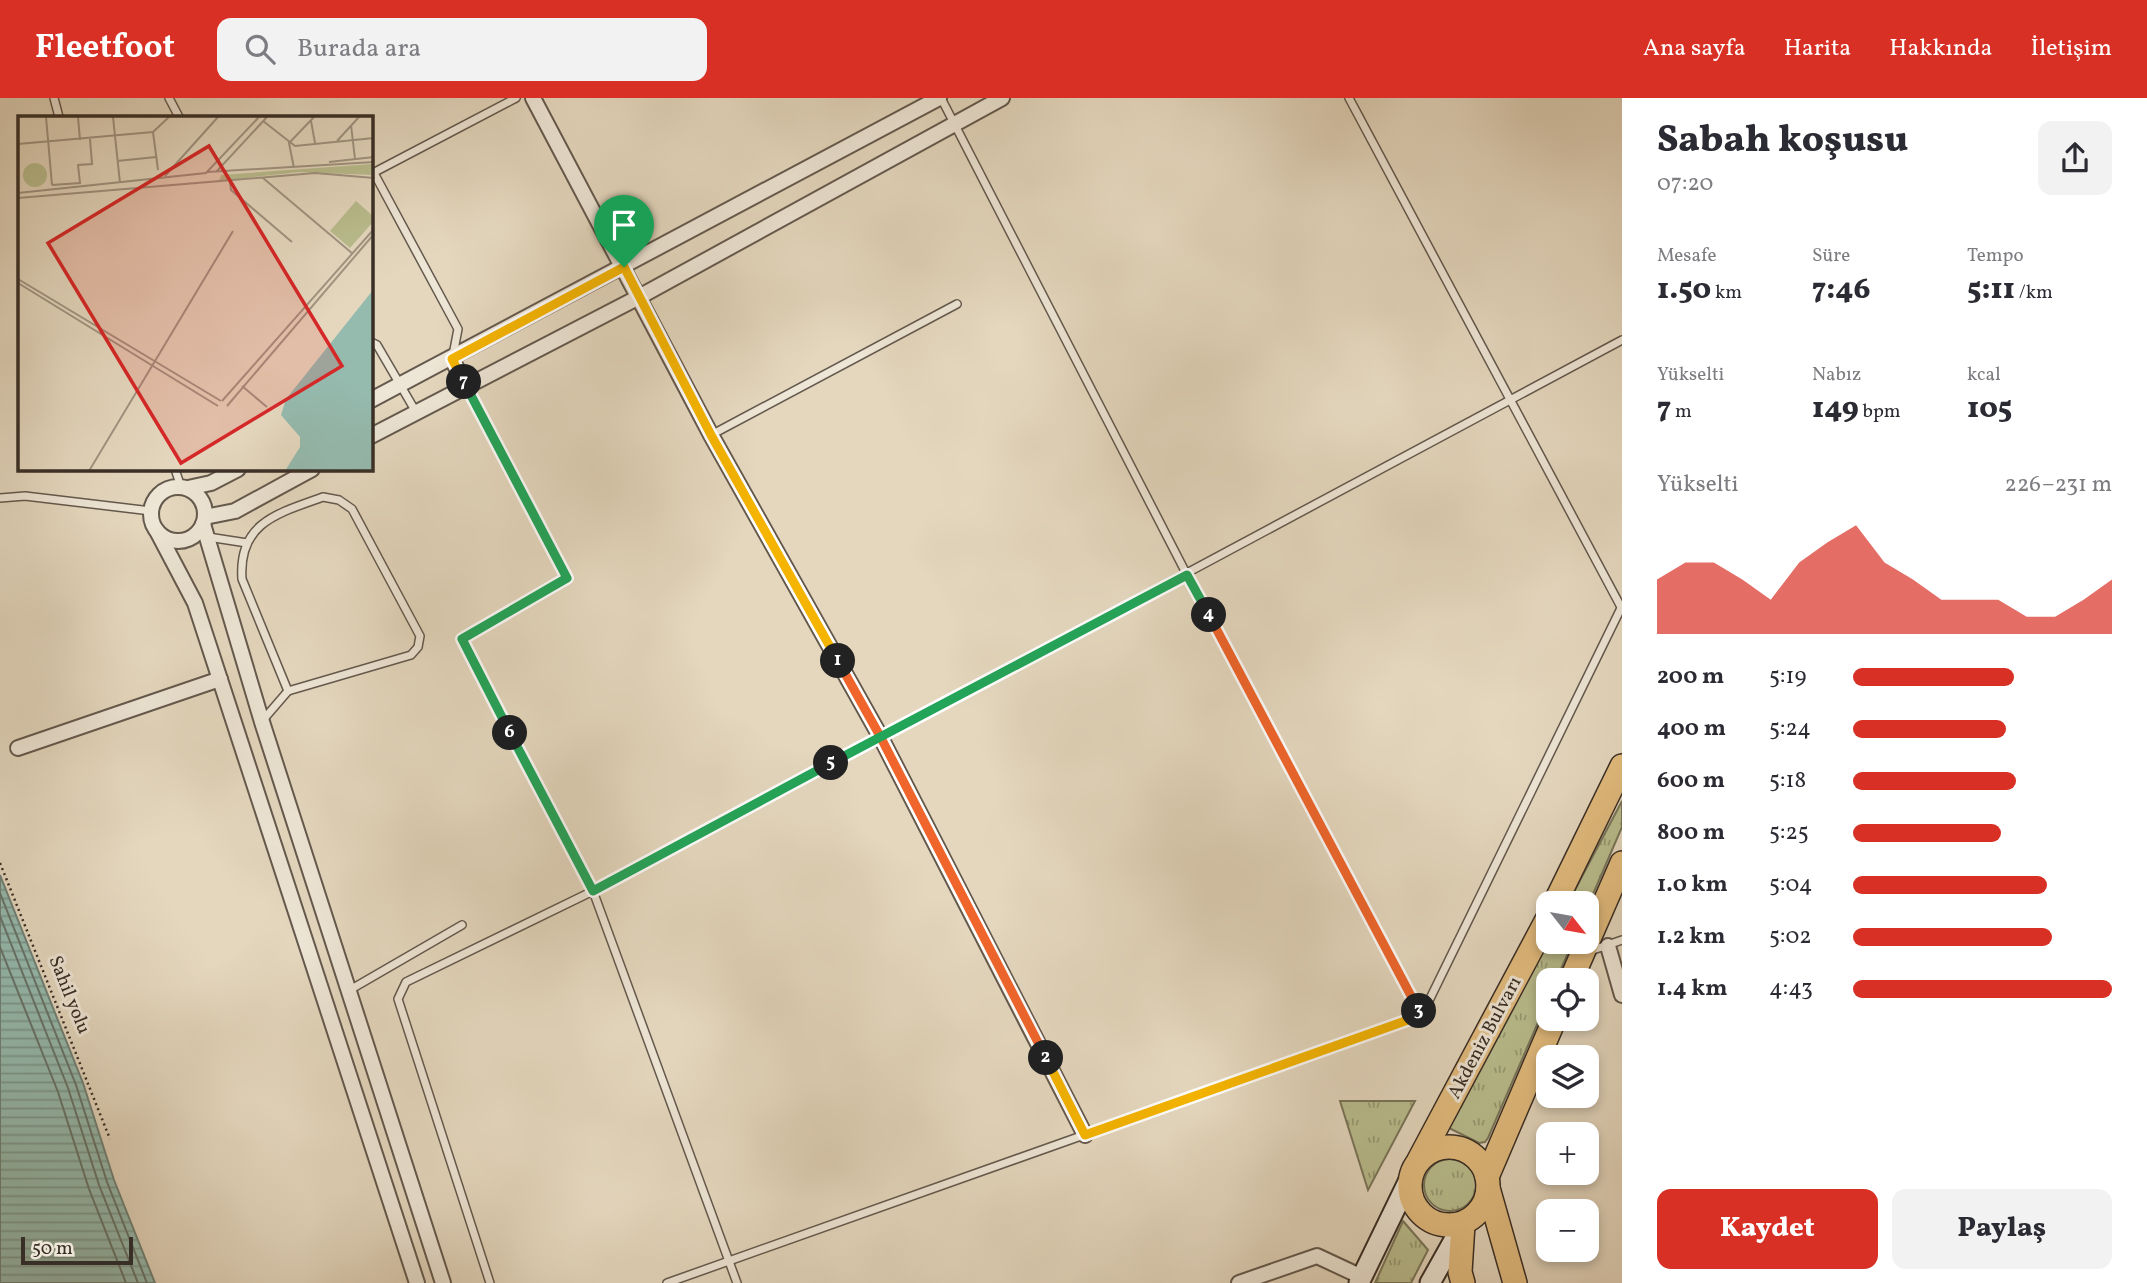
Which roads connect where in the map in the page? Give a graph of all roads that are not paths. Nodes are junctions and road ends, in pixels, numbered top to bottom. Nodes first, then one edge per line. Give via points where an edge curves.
1 (54, 98) edge
2 (169, 98) edge
3 (516, 98) edge
4 (533, 98) edge
5 (940, 98) edge
6 (1002, 98) edge
7 (1349, 98) edge
8 (59, 116) edge
9 (178, 116) edge
10 (954, 124) junction
11 (373, 174) edge
12 (624, 267) junction
13 (639, 297) junction
14 (957, 304) dead end
15 (1622, 340) edge
16 (373, 343) edge
17 (452, 359) junction
18 (400, 385) junction
19 (465, 385) junction
20 (373, 399) edge
21 (1510, 400) junction
22 (416, 412) junction
23 (373, 435) edge
24 (711, 435) junction
25 (176, 471) edge
26 (234, 471) edge
27 (308, 471) edge
28 (185, 488) junction
29 (0, 498) edge
30 (151, 511) junction
31 (205, 526) junction
32 (157, 531) junction
33 (247, 543) junction
34 (1187, 575) junction
35 (1622, 606) edge
36 (220, 679) junction
37 (288, 691) junction
38 (262, 722) junction
39 (880, 736) junction
40 (18, 748) dead end
41 (1622, 766) edge
42 (1622, 863) edge
43 (593, 891) junction
44 (1561, 891) edge
45 (1600, 912) edge
46 (462, 925) dead end
47 (1622, 940) edge
48 (1536, 941) edge
49 (1608, 946) junction
50 (1600, 948) edge
51 (348, 991) junction
52 (1622, 995) edge
53 (1422, 1015) junction
54 (1550, 1031) edge
55 (1085, 1135) junction
56 (1415, 1169) junction
57 (1488, 1183) junction
58 (1463, 1224) junction
59 (730, 1261) junction
60 (1361, 1280) edge
61 (417, 1283) edge
62 (443, 1283) edge
63 (490, 1283) edge
64 (667, 1283) edge
65 (737, 1283) edge
66 (1239, 1283) edge
67 (1430, 1283) edge
68 (1463, 1283) edge
69 (1515, 1283) edge

1 - 8 lane
2 - 9 lane
3 - 11 lane
4 - 12 street
5 - 10 lane
5 - 12 street
6 - 10 street
7 - 21 lane
10 - 13 street
10 - 34 lane
11 - 17 lane via 458,329
12 - 13 street
12 - 17 street
13 - 19 street
13 - 24 street
14 - 24 lane
15 - 21 lane
16 - 18 lane
17 - 18 street
17 - 19 street
18 - 20 street
18 - 22 lane
19 - 22 street
19 - 43 lane via 567,578 462,639
21 - 34 lane
21 - 35 lane
22 - 23 street
24 - 39 street
25 - 28 lane
26 - 28 street via 211,483
27 - 31 street
28 - 30 street via 165,490
28 - 31 street via 201,500
29 - 30 lane via 37,497
30 - 32 street
31 - 32 street via 178,541
31 - 33 lane
31 - 38 street
32 - 36 street via 195,603
33 - 37 lane via 241,559 242,579
33 - 37 lane via 274,515 323,497 339,499 352,509 420,636 411,655
34 - 39 lane
34 - 53 lane
35 - 53 lane
36 - 40 street
36 - 61 street
37 - 38 lane
38 - 51 street
39 - 43 lane
39 - 55 street
41 - 44 main road
42 - 45 main road
43 - 59 lane
43 - 63 lane via 406,982 398,999
46 - 51 lane
47 - 49 lane
48 - 56 main road, Akdeniz Bulvarı
49 - 50 lane
49 - 52 street
51 - 62 street
53 - 55 lane
54 - 57 main road
55 - 59 lane
56 - 57 main road via 1435,1149 1454,1147 1472,1154
56 - 58 main road via 1410,1197 1426,1219 1444,1226
56 - 60 main road, Akdeniz Bulvarı
57 - 58 main road via 1481,1209
57 - 69 main road
58 - 67 main road
58 - 68 main road
59 - 64 lane
59 - 65 lane
60 - 66 street via 1317,1256

